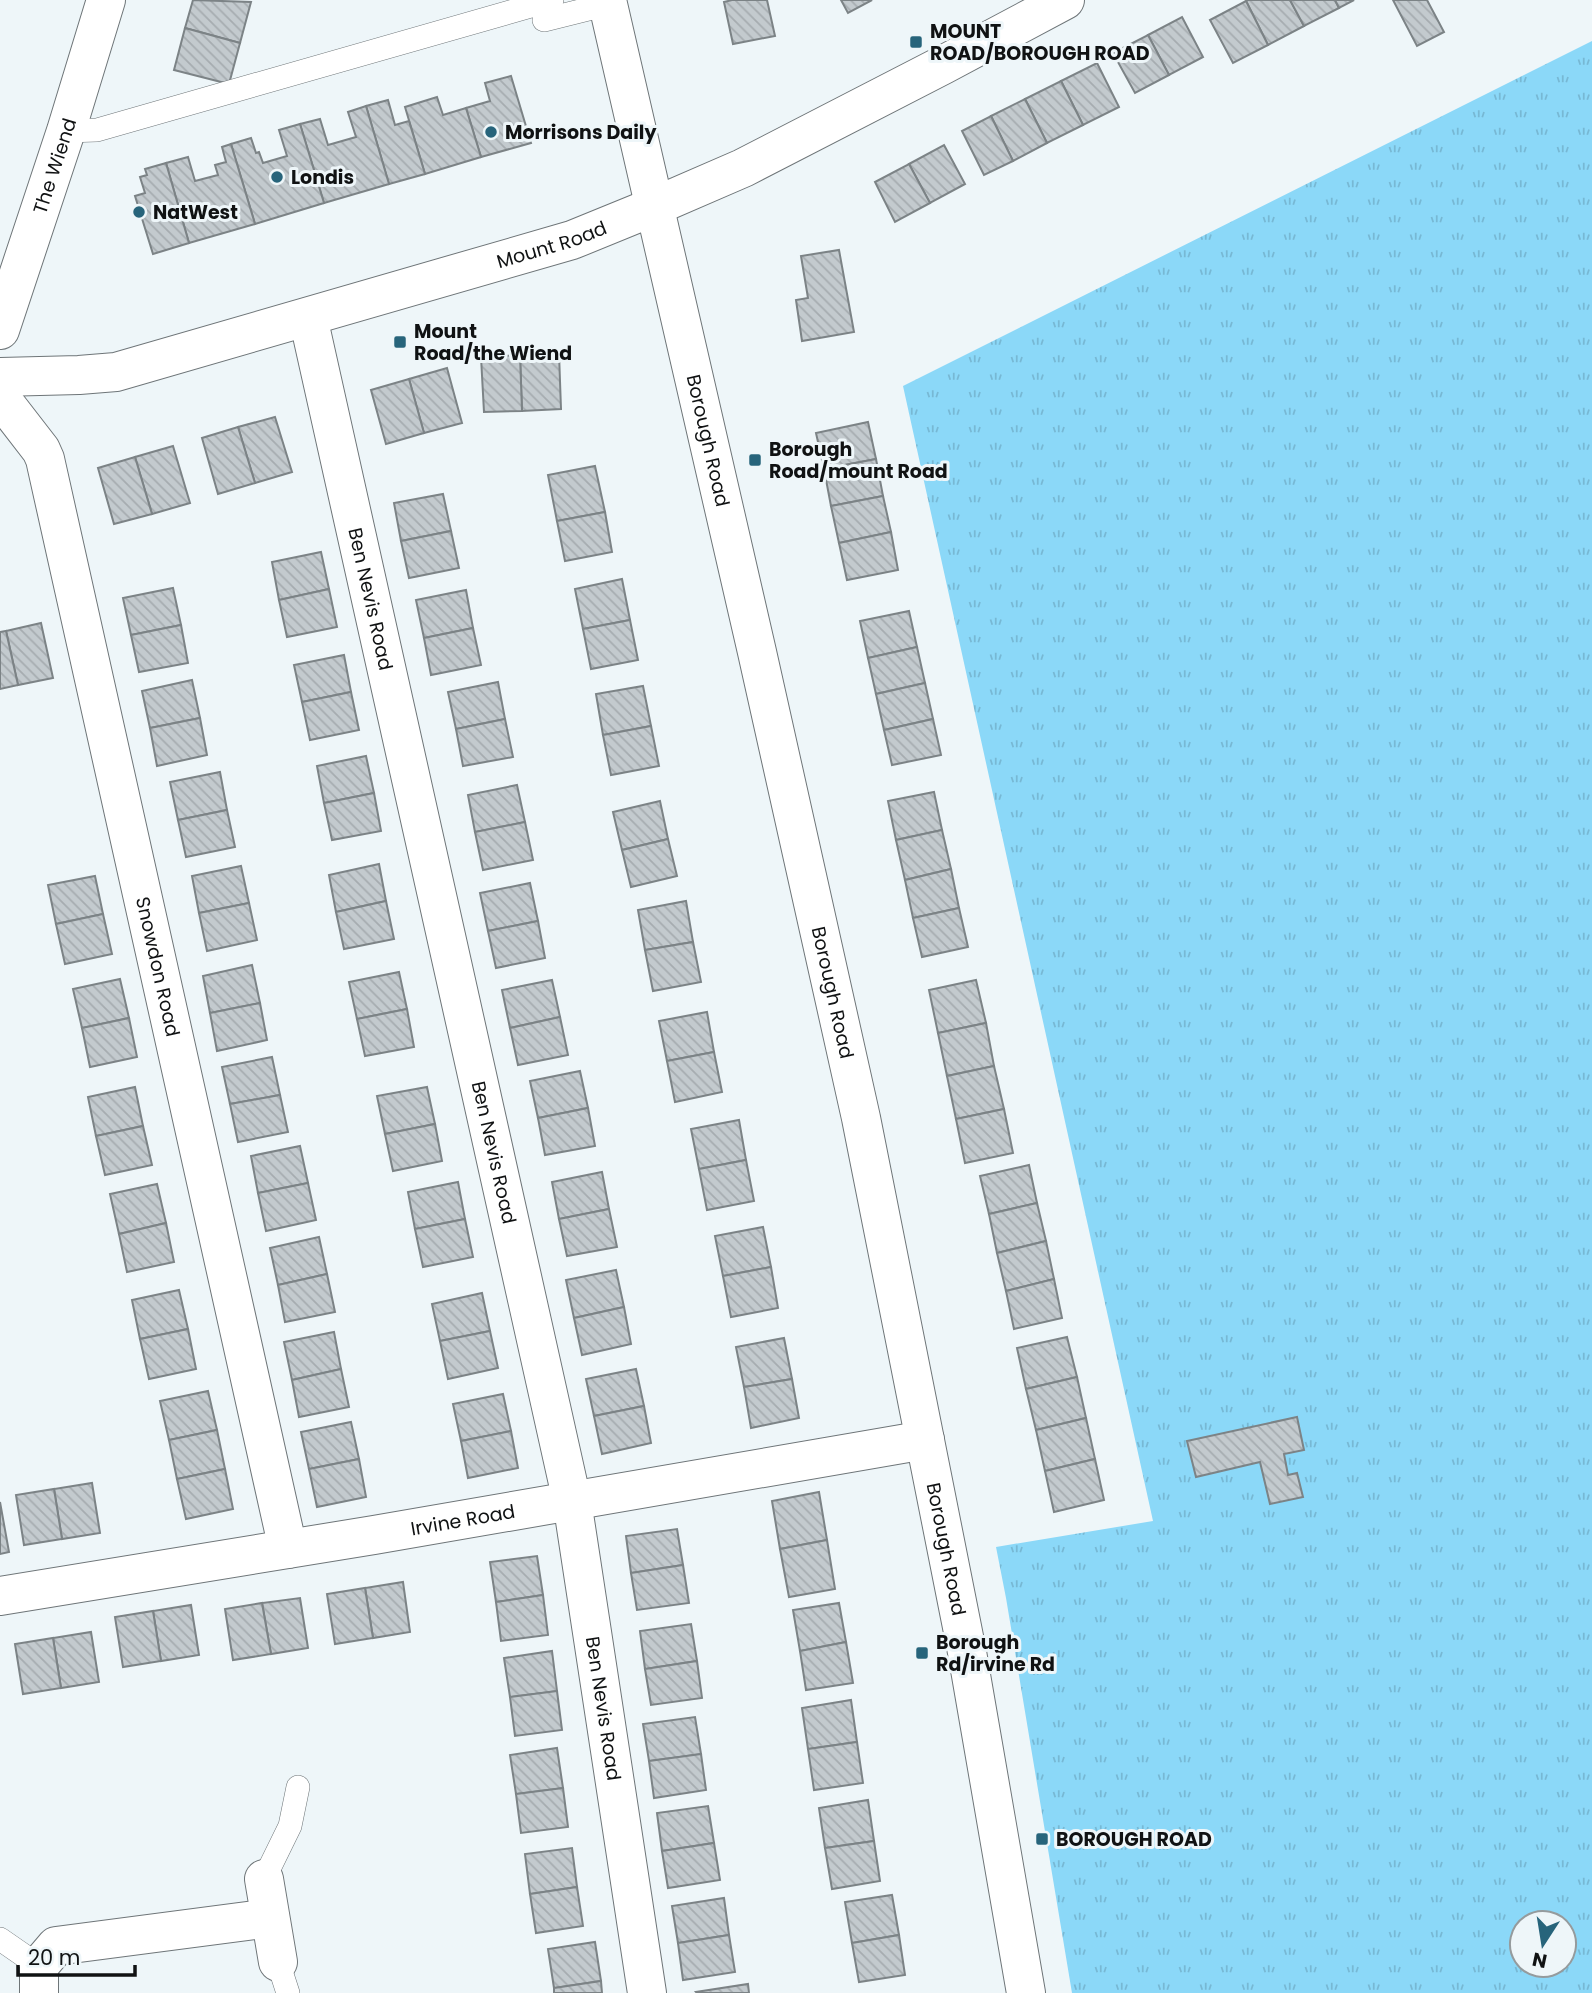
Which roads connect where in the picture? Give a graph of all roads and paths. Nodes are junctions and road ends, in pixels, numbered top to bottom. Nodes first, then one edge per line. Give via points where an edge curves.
1 (106, 0) edge
2 (1065, 0) edge
3 (608, 2) edge
4 (548, 10) edge
5 (66, 131) junction
6 (653, 207) junction
7 (308, 317) junction
8 (0, 330) edge
9 (0, 377) edge
10 (0, 397) edge
11 (925, 1440) junction
12 (572, 1501) junction
13 (288, 1549) junction
14 (0, 1596) edge
15 (298, 1787) dead end
16 (264, 1880) joint
17 (270, 1918) junction
18 (0, 1939) edge
19 (283, 1978) edge
20 (38, 1980) edge
21 (647, 1993) edge
22 (1026, 1993) edge

1 - 5 street, The Wiend
2 - 6 street, Mount Road via 743,168
3 - 4 lane
3 - 6 street, Borough Road
4 - 5 lane via 97,130
5 - 8 street, The Wiend
6 - 7 street, Mount Road via 572,240
6 - 11 street, Borough Road via 849,1065
7 - 9 street, Mount Road via 116,372
7 - 12 street, Ben Nevis Road
10 - 13 street, Snowdon Road via 45,459
11 - 12 street, Irvine Road
11 - 22 street, Borough Road
12 - 13 street, Irvine Road
12 - 21 street, Ben Nevis Road
13 - 14 street, Irvine Road
15 - 16 lane via 290,1826
16 - 17 street
17 - 19 street
17 - 20 street via 57,1946
18 - 20 lane

